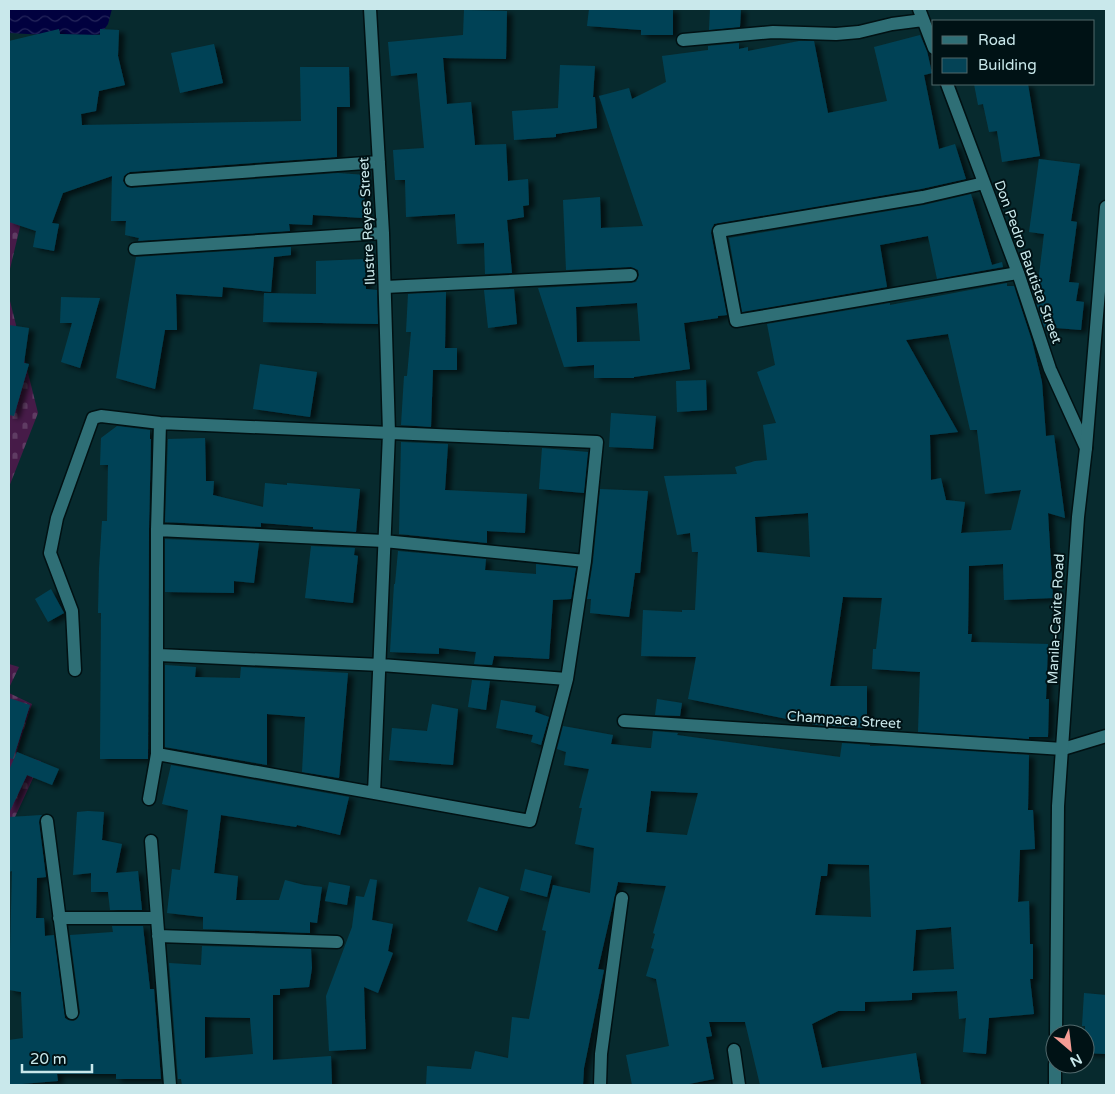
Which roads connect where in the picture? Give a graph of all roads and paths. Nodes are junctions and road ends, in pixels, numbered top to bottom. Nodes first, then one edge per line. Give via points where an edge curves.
1 (370, 9) edge
2 (921, 14) edge
3 (684, 40) dead end
4 (932, 43) edge
5 (947, 85) edge
6 (379, 162) junction
7 (131, 180) dead end
8 (984, 183) junction
9 (1106, 207) edge
10 (383, 233) junction
11 (135, 249) dead end
12 (1018, 273) junction
13 (631, 275) dead end
14 (385, 287) junction
15 (160, 423) junction
16 (389, 433) junction
17 (1086, 448) junction
18 (158, 530) junction
19 (384, 541) junction
20 (585, 561) junction
21 (158, 655) junction
22 (380, 665) junction
23 (75, 670) dead end
24 (567, 679) junction
25 (624, 721) dead end
26 (1106, 736) edge
27 (1063, 749) junction
28 (157, 754) junction
29 (374, 793) junction
30 (149, 799) dead end
31 (47, 820) dead end
32 (151, 840) dead end
33 (622, 898) dead end
34 (59, 918) junction
35 (156, 918) junction
36 (158, 936) junction
37 (337, 942) dead end
38 (72, 1013) dead end
39 (1056, 1024) edge
40 (734, 1050) dead end
41 (170, 1085) edge
42 (600, 1085) edge
43 (739, 1085) edge

1 - 6 street, Ilustre Reyes Street
2 - 3 street via 858,32 774,32
2 - 4 street
5 - 8 street, Don Pedro Bautista Street
6 - 7 street
6 - 10 street, Ilustre Reyes Street
8 - 12 street, Don Pedro Bautista Street
8 - 12 street via 923,197 719,231 736,321
9 - 17 street, Manila-Cavite Road
10 - 11 street
10 - 14 street, Ilustre Reyes Street
12 - 17 street, Don Pedro Bautista Street via 1050,369
13 - 14 street
14 - 16 street, Ilustre Reyes Street
15 - 16 street
15 - 18 street
15 - 23 street via 101,416 93,418 56,518 50,554 72,611
16 - 19 street, Ilustre Reyes Street
16 - 20 street via 597,442
17 - 27 street, Manila-Cavite Road via 1077,526
18 - 19 street
18 - 21 street
19 - 20 street
19 - 22 street, Ilustre Reyes Street
20 - 24 street
21 - 22 street
21 - 28 street
22 - 24 street
22 - 29 street, Ilustre Reyes Street
24 - 29 street via 530,821
25 - 27 street, Champaca Street
26 - 27 street
27 - 39 street, Manila-Cavite Road via 1058,806
28 - 29 street
28 - 30 street
31 - 34 street
32 - 35 street
33 - 42 street via 601,1054
34 - 35 street
34 - 38 street
35 - 36 street
36 - 37 street
36 - 41 street
40 - 43 street

